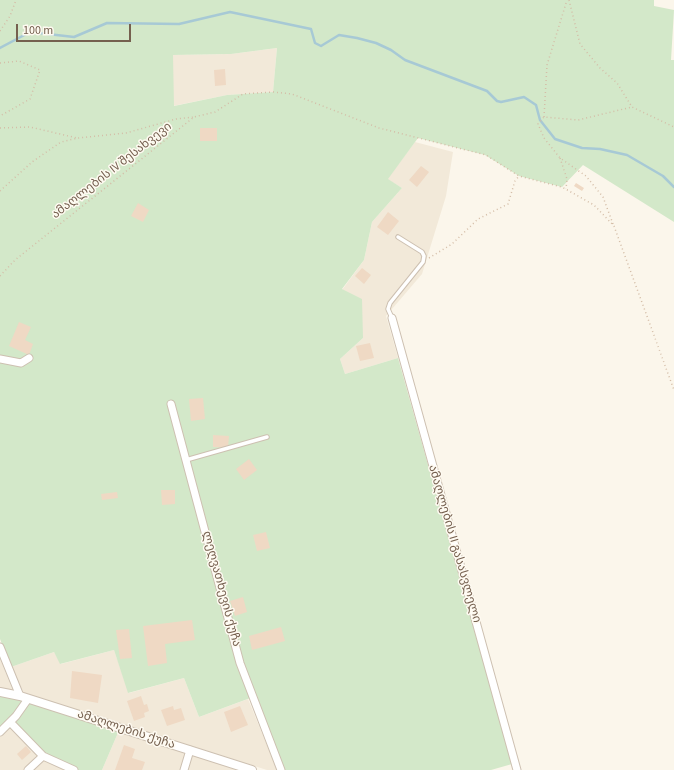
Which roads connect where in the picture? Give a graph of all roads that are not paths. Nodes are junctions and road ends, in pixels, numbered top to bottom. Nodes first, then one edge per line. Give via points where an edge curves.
1 (398, 237) dead end
2 (392, 318) joint
3 (29, 358) dead end
4 (0, 359) edge
5 (171, 404) dead end
6 (267, 437) dead end
7 (186, 460) junction
8 (0, 647) edge
9 (0, 692) edge
10 (20, 696) junction
11 (28, 699) junction
12 (10, 722) junction
13 (0, 732) edge
14 (190, 750) junction
15 (43, 756) junction
16 (28, 770) edge
17 (74, 770) edge
18 (184, 770) edge
19 (252, 770) edge
20 (281, 770) edge
21 (517, 770) edge

1 - 2 lane via 422,252 424,256 423,262 390,303 388,309
2 - 21 street, ამაღლების II გასასვლელი
3 - 4 street via 21,363
5 - 7 street, ლეღვათხევის ქუჩა
6 - 7 lane
7 - 20 street, ლეღვათხევის ქუჩა via 240,663
8 - 10 street
9 - 10 street, ამაღლების ქუჩა
10 - 11 street, ამაღლების ქუჩა
11 - 12 street
11 - 14 street, ამაღლების ქუჩა
12 - 13 street
12 - 15 street
14 - 18 street
14 - 19 street, ამაღლების ქუჩა
15 - 16 street
15 - 17 street

